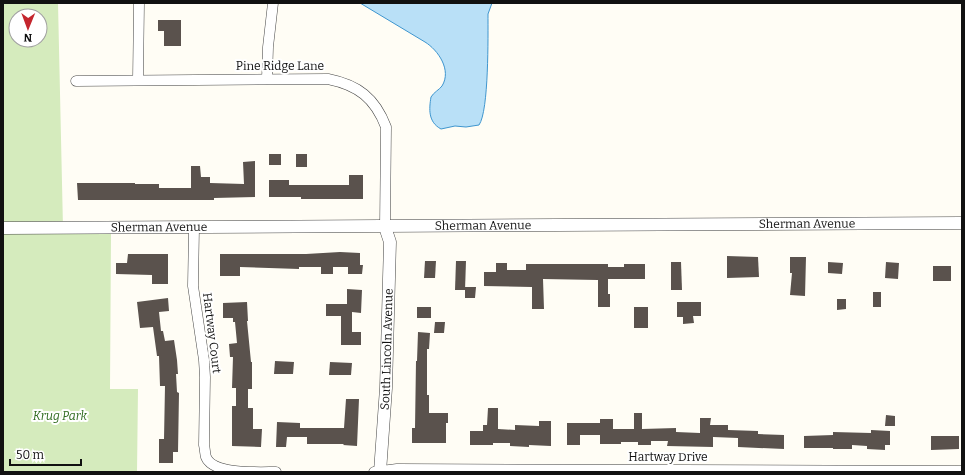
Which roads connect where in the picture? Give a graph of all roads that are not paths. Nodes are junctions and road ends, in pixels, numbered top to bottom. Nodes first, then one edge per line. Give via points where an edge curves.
1 (139, 3) edge
2 (273, 3) edge
3 (267, 79) junction
4 (138, 80) junction
5 (76, 81) dead end
6 (962, 224) edge
7 (385, 227) junction
8 (3, 228) edge
9 (194, 228) junction
10 (962, 471) edge
11 (276, 472) edge
12 (378, 472) edge

1 - 4 street
2 - 3 street
3 - 4 street, Pine Ridge Lane
3 - 7 street, Pine Ridge Lane via 341,81 359,90 371,100 382,114 386,127
4 - 5 street, Pine Ridge Lane
6 - 7 street, Sherman Avenue
7 - 9 street, Sherman Avenue
7 - 12 street, South Lincoln Avenue via 390,242 387,365
8 - 9 street, Sherman Avenue
9 - 11 street, Hartway Court via 194,298 204,360 206,458 221,469
10 - 12 street, Hartway Drive via 397,469

